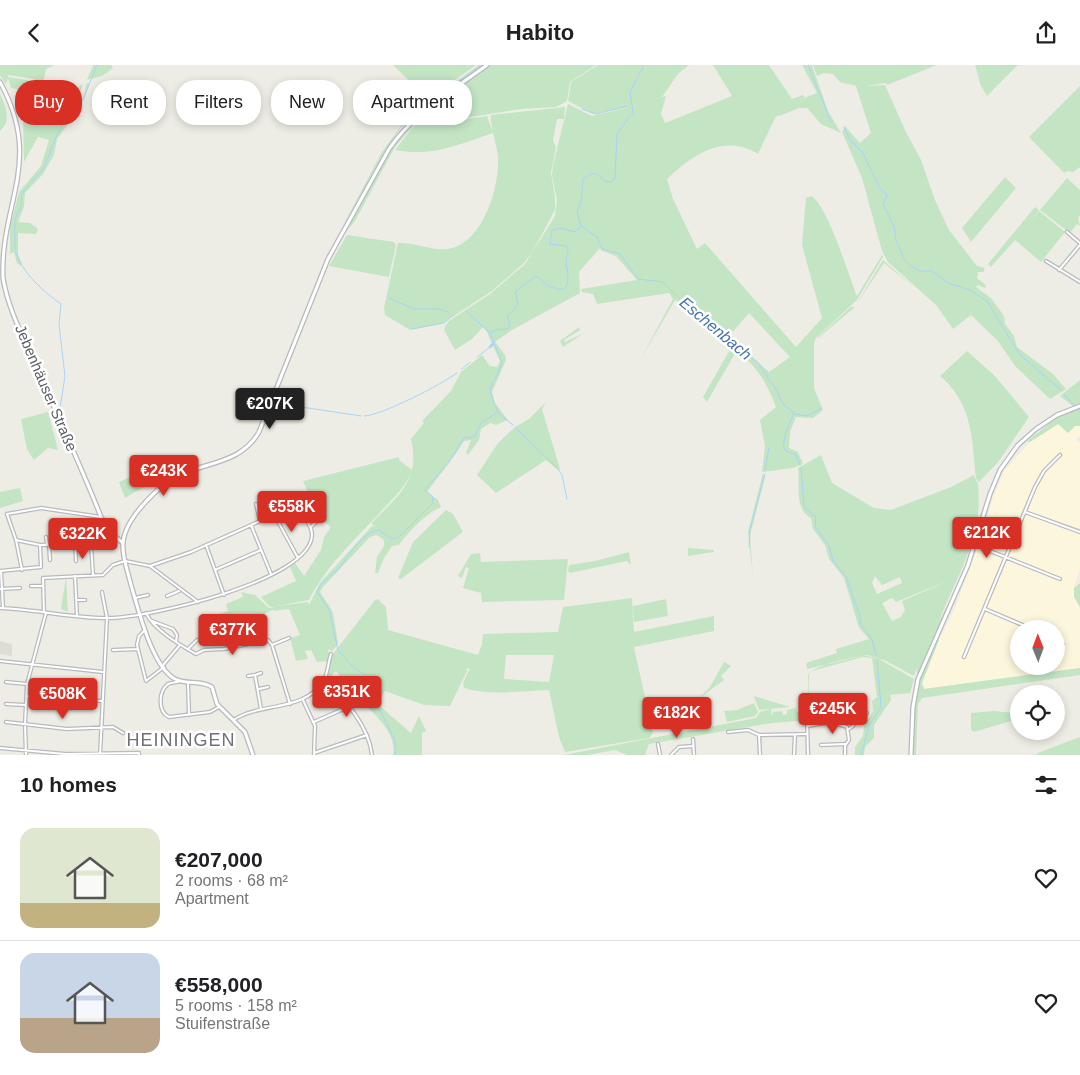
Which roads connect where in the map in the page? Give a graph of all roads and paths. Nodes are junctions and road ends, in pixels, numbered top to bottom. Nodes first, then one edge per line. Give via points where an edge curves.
1 (486, 65) edge
2 (0, 83) edge
3 (1067, 233) dead end
4 (1080, 244) edge
5 (1046, 261) dead end
6 (1059, 271) junction
7 (1080, 282) edge
8 (1080, 406) edge
9 (1060, 455) dead end
10 (256, 503) dead end
11 (298, 504) dead end
12 (295, 506) junction
13 (1025, 512) junction
14 (274, 515) junction
15 (100, 517) junction
16 (320, 519) dead end
17 (260, 521) junction
18 (104, 523) junction
19 (251, 524) junction
20 (311, 527) junction
21 (1080, 532) edge
22 (46, 537) dead end
23 (16, 540) junction
24 (75, 543) junction
25 (91, 543) junction
26 (123, 543) junction
27 (40, 545) junction
28 (48, 545) junction
29 (206, 545) junction
30 (975, 545) junction
31 (261, 550) junction
32 (1006, 557) junction
33 (298, 558) junction
34 (50, 560) dead end
35 (76, 561) dead end
36 (125, 561) junction
37 (150, 566) junction
38 (22, 570) junction
39 (215, 570) junction
40 (1, 571) edge
41 (271, 574) junction
42 (93, 575) junction
43 (75, 576) junction
44 (1060, 579) dead end
45 (31, 586) dead end
46 (43, 586) junction
47 (20, 588) dead end
48 (1, 589) edge
49 (180, 591) junction
50 (102, 592) dead end
51 (148, 595) dead end
52 (224, 595) junction
53 (168, 596) dead end
54 (135, 599) junction
55 (85, 600) dead end
56 (76, 601) junction
57 (198, 602) junction
58 (2, 608) edge
59 (985, 609) junction
60 (45, 613) junction
61 (146, 613) junction
62 (140, 614) junction
63 (77, 616) junction
64 (107, 618) junction
65 (1011, 620) edge
66 (152, 621) junction
67 (144, 630) junction
68 (289, 638) dead end
69 (197, 640) dead end
70 (176, 641) junction
71 (180, 645) junction
72 (272, 645) junction
73 (138, 649) junction
74 (188, 649) junction
75 (113, 650) dead end
76 (331, 654) dead end
77 (964, 657) dead end
78 (0, 661) edge
79 (31, 665) junction
80 (163, 666) junction
81 (103, 672) junction
82 (261, 673) dead end
83 (255, 675) junction
84 (248, 676) dead end
85 (180, 681) junction
86 (324, 681) junction
87 (6, 682) dead end
88 (188, 683) junction
89 (27, 684) junction
90 (268, 687) dead end
91 (258, 689) junction
92 (26, 696) junction
93 (303, 700) junction
94 (102, 701) junction
95 (6, 704) dead end
96 (290, 704) junction
97 (25, 705) junction
98 (219, 707) junction
99 (348, 707) junction
100 (261, 709) junction
101 (866, 713) dead end
102 (189, 715) junction
103 (807, 715) dead end
104 (235, 719) junction
105 (6, 722) dead end
106 (314, 722) junction
107 (25, 724) junction
108 (808, 726) junction
109 (101, 729) junction
110 (849, 729) junction
111 (728, 732) dead end
112 (123, 733) dead end
113 (795, 734) junction
114 (806, 734) junction
115 (367, 735) junction
116 (759, 735) junction
117 (693, 739) dead end
118 (658, 744) dead end
119 (845, 744) junction
120 (822, 745) dead end
121 (693, 746) junction
122 (0, 748) edge
123 (27, 750) junction
124 (314, 754) edge
125 (26, 755) edge
126 (100, 755) edge
127 (139, 755) edge
128 (253, 755) edge
129 (372, 755) edge
130 (660, 755) edge
131 (671, 755) edge
132 (694, 755) edge
133 (760, 755) edge
134 (794, 755) edge
135 (808, 755) edge
136 (845, 755) edge
137 (911, 755) edge

1 - 26 street via 422,112 389,149 328,259 259,432 250,445 229,459 176,477 140,508
2 - 15 street, Jebenhäuser Straße via 16,119 19,147 2,246 5,287
3 - 4 street
4 - 6 street
5 - 6 street
6 - 7 street
8 - 30 street via 1057,415 1036,429 1011,455 995,482
9 - 13 street via 1043,473
10 - 17 street
11 - 12 street
12 - 14 street
12 - 20 street
13 - 21 street
13 - 32 street
14 - 17 street
14 - 33 street
15 - 18 street, Jebenhäuser Straße
15 - 23 street via 50,509 7,514
16 - 20 street
17 - 19 street
18 - 25 street via 96,533 96,541
18 - 26 street, Jebenhäuser Straße
19 - 29 street
19 - 31 street
20 - 33 street via 312,539
22 - 28 street
23 - 27 street
23 - 38 street
24 - 25 street
24 - 28 street
24 - 35 street
25 - 42 street
26 - 36 street
27 - 28 street
27 - 38 street via 42,567
28 - 34 street
29 - 37 street
29 - 39 street
30 - 32 street
30 - 137 street via 952,608 918,679
31 - 39 street
31 - 41 street
32 - 44 street
32 - 59 street
33 - 41 street
36 - 37 street
36 - 42 street via 113,565 103,575
36 - 54 street
37 - 49 street
38 - 40 street
39 - 52 street
40 - 48 street
41 - 52 street
42 - 43 street
43 - 46 street via 43,578
43 - 56 street
45 - 46 street
46 - 60 street
47 - 48 street
48 - 58 street
49 - 53 street
49 - 57 street
50 - 64 street
51 - 54 street
52 - 57 street
54 - 62 street
55 - 56 street
56 - 63 street
57 - 61 street
58 - 60 street
59 - 65 street
59 - 77 street
60 - 63 street
60 - 79 street
61 - 62 street
61 - 66 street
62 - 64 street
62 - 67 street
63 - 64 street
64 - 81 street
66 - 70 street
66 - 70 street via 173,629
67 - 73 street via 138,640
67 - 80 street
68 - 72 street
69 - 74 street
70 - 71 street
71 - 74 street
71 - 80 street
72 - 74 street via 268,640 196,653
72 - 96 street
73 - 75 street
73 - 80 street via 146,681
76 - 86 street
78 - 79 street
79 - 81 street
79 - 89 street
80 - 85 street
81 - 94 street
82 - 83 street
83 - 84 street
83 - 91 street
85 - 88 street
85 - 102 street via 171,683 162,692 162,712 169,717
86 - 93 street
86 - 99 street
87 - 89 street
88 - 98 street via 205,683 212,687
88 - 102 street
89 - 92 street
90 - 91 street
91 - 100 street
92 - 94 street
92 - 97 street
93 - 96 street
93 - 106 street
94 - 109 street
95 - 97 street
96 - 100 street
97 - 107 street
98 - 102 street via 210,712
98 - 104 street
99 - 106 street
99 - 115 street
100 - 104 street
101 - 110 street via 854,713 853,726
103 - 108 street
104 - 128 street via 246,732
105 - 107 street
106 - 124 street
107 - 109 street
107 - 123 street
108 - 110 street via 831,721
108 - 114 street
109 - 112 street via 113,727
109 - 126 street
110 - 119 street via 850,741
111 - 116 street via 749,730
113 - 114 street
113 - 116 street
113 - 134 street
114 - 135 street
115 - 124 street
115 - 129 street
116 - 133 street
117 - 121 street
118 - 130 street
119 - 120 street
119 - 136 street
121 - 131 street via 679,747
121 - 132 street
122 - 123 street
123 - 125 street
123 - 126 street
126 - 127 street

